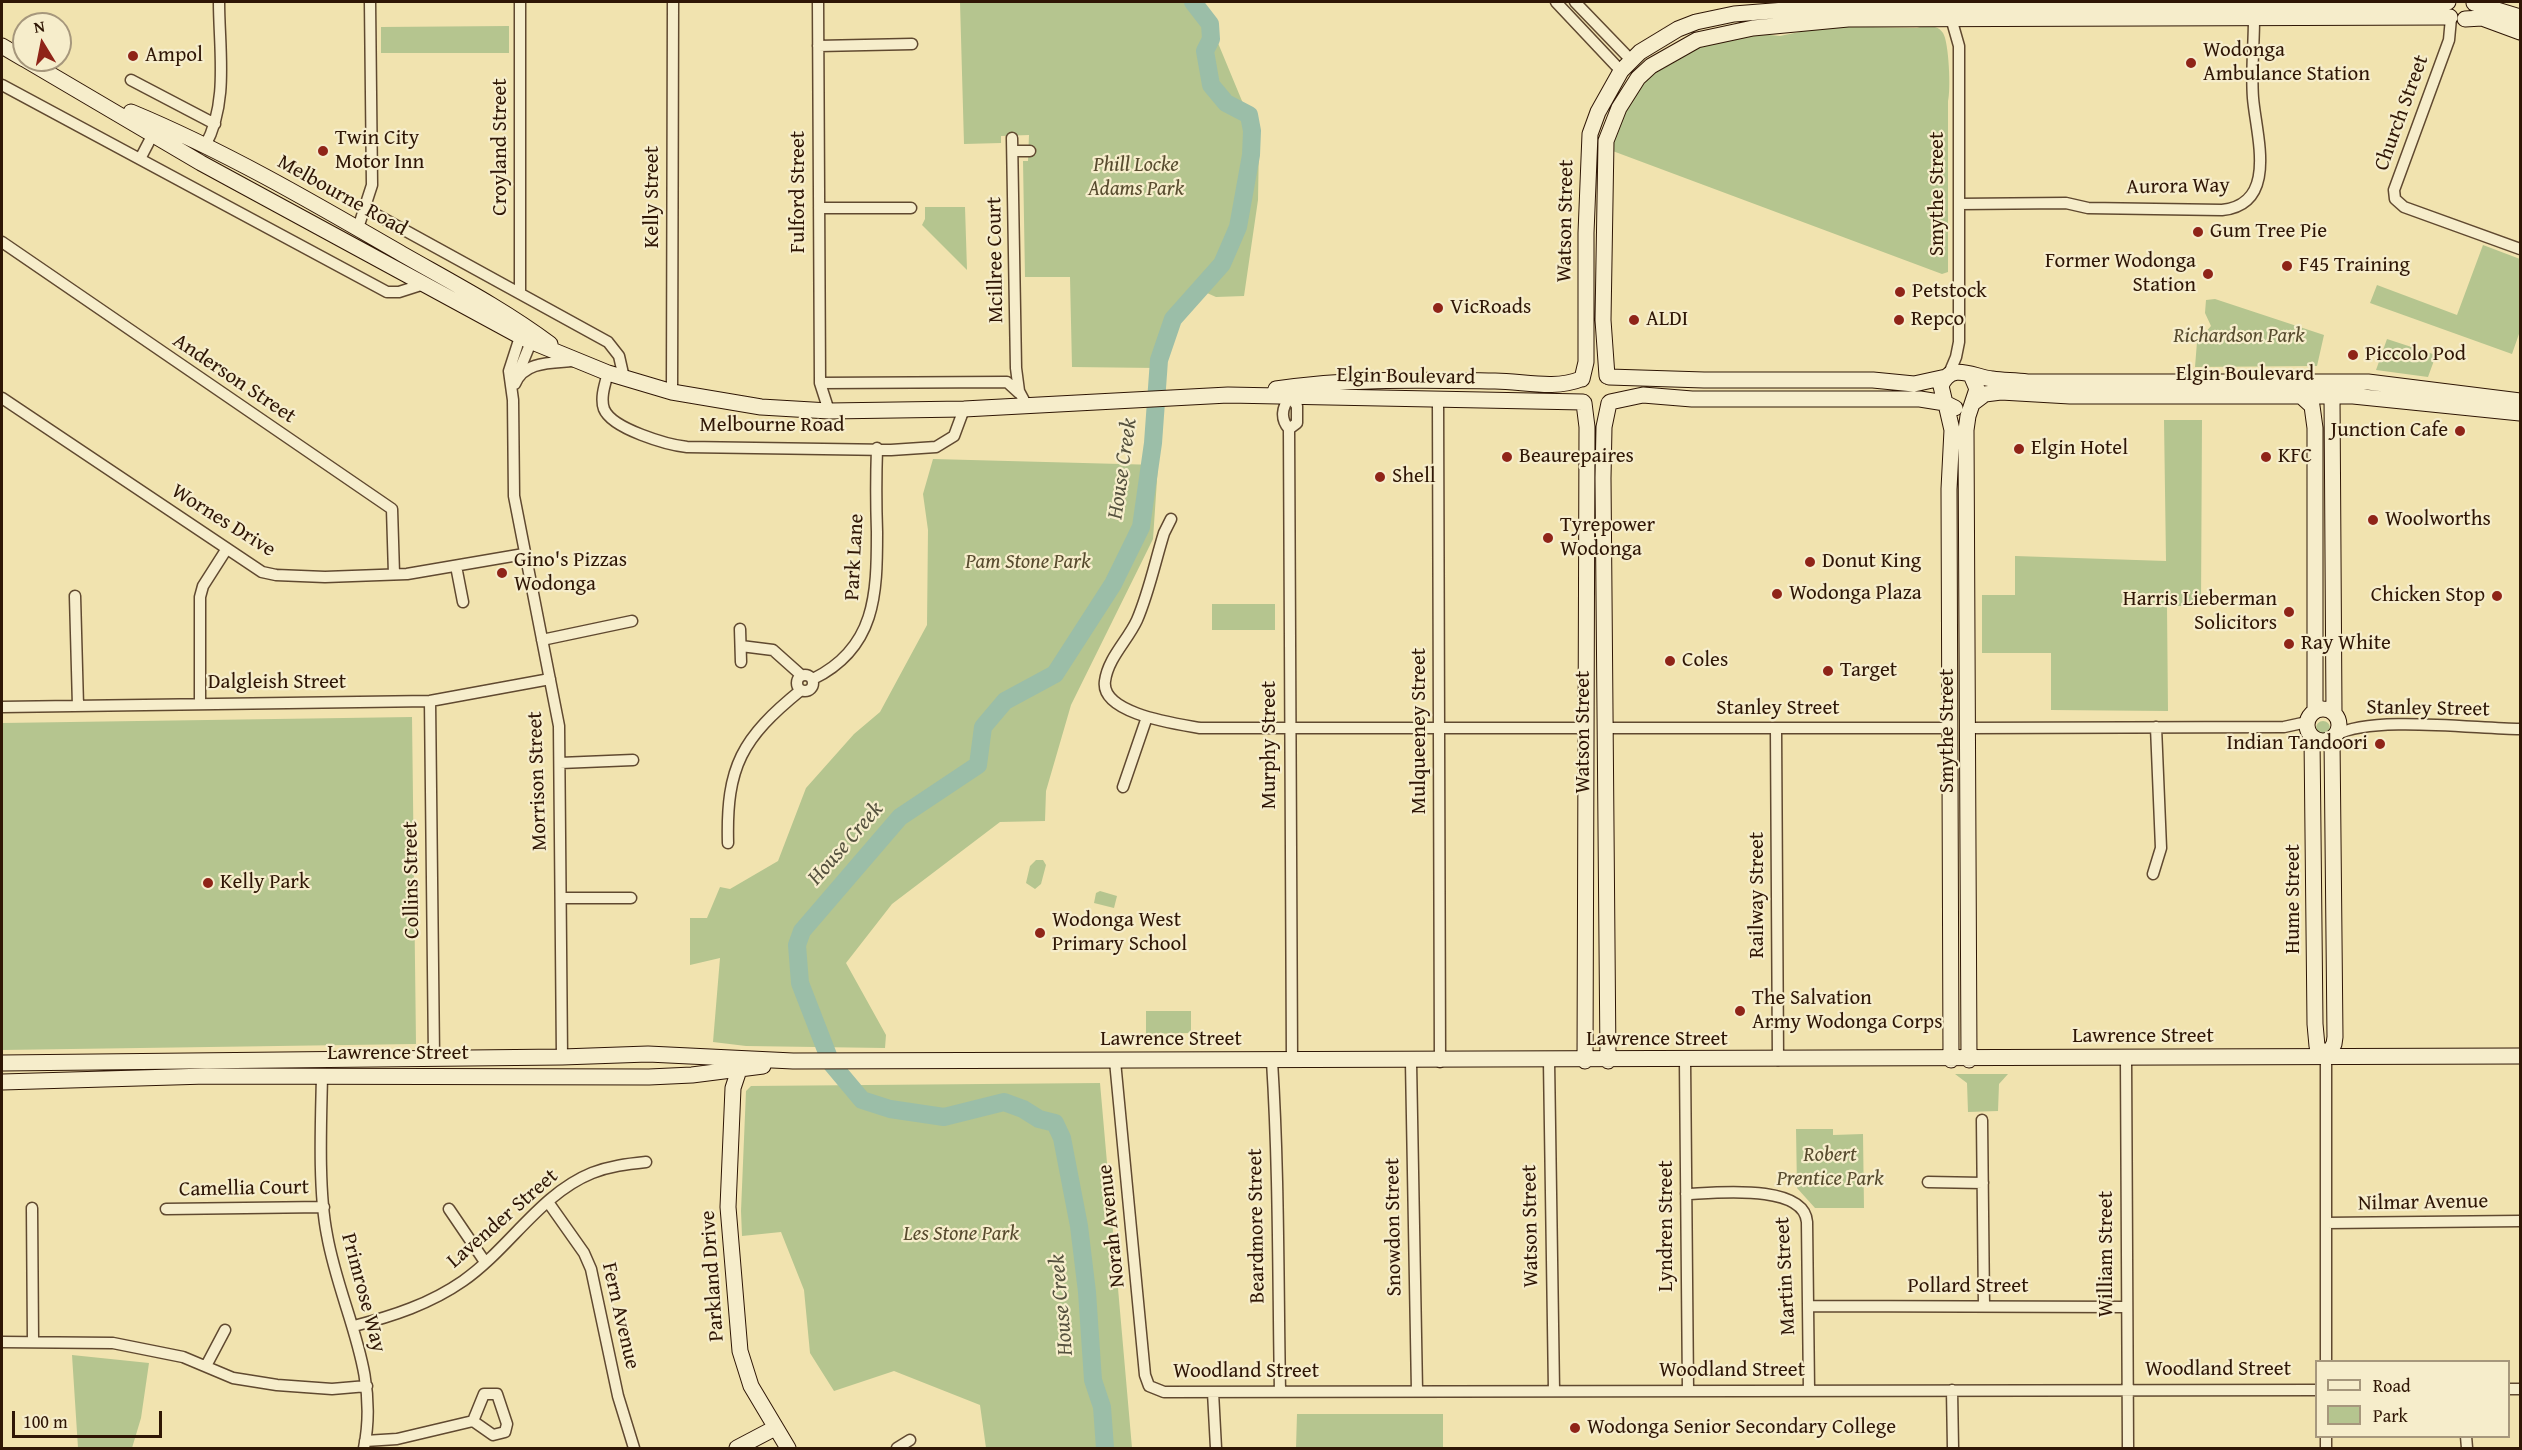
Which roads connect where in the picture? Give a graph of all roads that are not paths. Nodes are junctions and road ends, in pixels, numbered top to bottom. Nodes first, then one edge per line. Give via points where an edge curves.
1 (219, 2) edge
2 (370, 2) edge
3 (520, 2) edge
4 (674, 2) edge
5 (818, 2) edge
6 (1558, 2) edge
7 (1575, 2) edge
8 (2450, 2) edge
9 (2474, 2) edge
10 (2277, 3) edge
11 (1848, 8) edge
12 (2254, 8) edge
13 (2412, 11) junction
14 (2350, 12) junction
15 (1959, 14) junction
16 (2520, 17) edge
17 (2458, 18) junction
18 (2520, 32) edge
19 (912, 44) dead end
20 (818, 46) junction
21 (1626, 65) junction
22 (49, 72) edge
23 (1638, 78) junction
24 (131, 80) dead end
25 (2, 85) edge
26 (87, 93) junction
27 (215, 124) junction
28 (153, 134) junction
29 (1012, 138) dead end
30 (205, 146) junction
31 (1014, 151) junction
32 (1030, 151) dead end
33 (1587, 153) junction
34 (1604, 157) junction
35 (140, 159) junction
36 (201, 163) junction
37 (1959, 204) junction
38 (819, 208) junction
39 (911, 208) dead end
40 (366, 209) junction
41 (358, 228) junction
42 (1603, 231) junction
43 (1586, 233) junction
44 (2, 242) edge
45 (2520, 249) edge
46 (420, 276) junction
47 (520, 293) junction
48 (528, 336) junction
49 (1959, 342) junction
50 (571, 358) junction
51 (1016, 368) junction
52 (609, 373) junction
53 (1970, 374) junction
54 (1608, 376) junction
55 (1947, 377) junction
56 (624, 378) junction
57 (1581, 379) junction
58 (1397, 380) junction
59 (2317, 381) junction
60 (999, 382) junction
61 (820, 383) junction
62 (516, 384) junction
63 (1325, 390) junction
64 (672, 392) junction
65 (1289, 392) junction
66 (2301, 396) junction
67 (2332, 396) junction
68 (2, 398) edge
69 (1175, 398) joint
70 (513, 400) junction
71 (1403, 400) junction
72 (1438, 400) junction
73 (1024, 401) junction
74 (2520, 401) edge
75 (1583, 402) junction
76 (1609, 403) junction
77 (1946, 403) junction
78 (1972, 403) junction
79 (964, 409) junction
80 (812, 411) junction
81 (829, 411) junction
82 (2520, 413) edge
83 (877, 448) junction
84 (1586, 478) junction
85 (1603, 478) junction
86 (1968, 488) junction
87 (1949, 489) junction
88 (2315, 493) junction
89 (2332, 493) junction
90 (1171, 519) dead end
91 (1586, 541) junction
92 (1604, 541) junction
93 (1950, 548) junction
94 (1968, 548) junction
95 (226, 550) junction
96 (524, 554) junction
97 (456, 566) junction
98 (394, 574) junction
99 (2315, 578) junction
100 (2331, 579) junction
101 (75, 596) dead end
102 (463, 602) dead end
103 (632, 621) dead end
104 (740, 628) dead end
105 (2332, 635) junction
106 (2315, 636) junction
107 (542, 640) junction
108 (741, 646) junction
109 (741, 662) dead end
110 (801, 675) junction
111 (550, 679) junction
112 (813, 679) junction
113 (1950, 688) junction
114 (1970, 688) junction
115 (801, 690) junction
116 (1586, 694) junction
117 (1605, 694) junction
118 (430, 701) junction
119 (200, 703) junction
120 (78, 706) junction
121 (2, 707) edge
122 (2334, 713) junction
123 (1147, 717) junction
124 (2311, 726) junction
125 (2156, 727) junction
126 (1290, 728) junction
127 (1586, 728) junction
128 (1605, 728) junction
129 (1951, 728) junction
130 (1969, 728) junction
131 (1440, 729) junction
132 (1776, 729) junction
133 (2520, 729) edge
134 (2334, 737) junction
135 (633, 760) dead end
136 (560, 763) junction
137 (1586, 765) junction
138 (1605, 765) junction
139 (1123, 787) dead end
140 (1970, 789) junction
141 (1951, 790) junction
142 (2315, 818) junction
143 (2333, 818) junction
144 (728, 843) dead end
145 (2152, 874) dead end
146 (561, 898) junction
147 (631, 898) dead end
148 (2335, 936) junction
149 (2316, 937) junction
150 (1951, 990) junction
151 (1970, 990) junction
152 (1586, 1014) junction
153 (1608, 1014) junction
154 (2335, 1023) junction
155 (2315, 1024) junction
156 (2520, 1056) edge
157 (434, 1057) junction
158 (562, 1057) junction
159 (2326, 1057) junction
160 (322, 1058) junction
161 (2126, 1059) junction
162 (207, 1060) junction
163 (1549, 1060) junction
164 (1585, 1060) junction
165 (1778, 1060) junction
166 (1951, 1060) junction
167 (1970, 1060) junction
168 (1115, 1061) junction
169 (1272, 1061) junction
170 (1292, 1061) junction
171 (1608, 1061) junction
172 (1685, 1061) junction
173 (1411, 1062) junction
174 (1440, 1062) junction
175 (2, 1063) edge
176 (732, 1067) junction
177 (434, 1075) junction
178 (562, 1075) junction
179 (207, 1076) junction
180 (322, 1076) junction
181 (2, 1082) edge
182 (1982, 1120) dead end
183 (646, 1162) dead end
184 (1928, 1182) dead end
185 (1983, 1183) junction
186 (1686, 1194) junction
187 (548, 1202) junction
188 (32, 1208) dead end
189 (324, 1208) junction
190 (166, 1209) dead end
191 (449, 1209) dead end
192 (2520, 1221) edge
193 (2326, 1223) junction
194 (485, 1262) junction
195 (1809, 1306) junction
196 (1984, 1306) junction
197 (2127, 1307) junction
198 (354, 1326) junction
199 (225, 1330) dead end
200 (33, 1341) junction
201 (2, 1342) edge
202 (2326, 1360) edge
203 (206, 1366) junction
204 (367, 1386) junction
205 (1149, 1386) joint
206 (2127, 1389) junction
207 (1554, 1390) junction
208 (1688, 1390) junction
209 (1809, 1390) junction
210 (1952, 1390) junction
211 (2315, 1390) edge
212 (1281, 1391) junction
213 (1417, 1391) junction
214 (1213, 1392) junction
215 (473, 1421) dead end
216 (775, 1428) junction
217 (910, 1440) dead end
218 (364, 1445) edge
219 (634, 1449) edge
220 (737, 1449) edge
221 (788, 1449) edge
222 (897, 1449) edge
223 (1216, 1449) edge
224 (1953, 1449) edge
225 (2128, 1449) edge

1 - 27 street via 219,99
2 - 40 street via 372,185
3 - 47 street, Croyland Street
4 - 64 street, Kelly Street
5 - 20 street, Fulford Street
6 - 21 street
7 - 21 street
8 - 13 main road
8 - 17 main road via 2448,9
9 - 16 main road
9 - 17 main road via 2474,12
10 - 12 main road
10 - 14 main road
11 - 15 main road
11 - 21 main road via 1734,14 1696,22 1662,38
11 - 23 main road, Watson Street via 1697,40 1666,55
12 - 14 main road
12 - 15 main road
12 - 37 street, Aurora Way via 2253,98 2259,179 2253,195 2240,206 2222,210 2088,208 2066,203
13 - 14 main road
13 - 17 main road
15 - 37 street, Smythe Street
17 - 18 main road via 2482,18
17 - 45 street, Church Street via 2394,190 2395,199 2404,207
19 - 20 street
20 - 38 street, Fulford Street
21 - 23 main road
21 - 33 main road, Watson Street via 1593,123
22 - 26 main road, Melbourne Road
23 - 34 main road, Watson Street via 1613,119
24 - 27 street
25 - 35 street
26 - 28 main road, Melbourne Road
26 - 30 main road, Melbourne Road
27 - 30 street
28 - 35 street
28 - 36 main road, Melbourne Road
29 - 31 street, Mcillree Court
30 - 36 main road
30 - 41 main road, Melbourne Road
31 - 32 street
31 - 51 street, Mcillree Court
33 - 34 main road
33 - 43 main road, Watson Street
34 - 42 main road, Watson Street
35 - 46 street via 387,291 399,292
36 - 46 main road, Melbourne Road
37 - 49 street, Smythe Street
38 - 39 street
38 - 61 street, Fulford Street
40 - 41 street
40 - 47 street, Melbourne Road
41 - 46 main road, Melbourne Road
42 - 43 main road
42 - 54 main road, Watson Street via 1603,340
43 - 57 main road, Watson Street via 1586,362
44 - 98 street, Anderson Street via 392,509
46 - 48 main road, Melbourne Road via 502,309
47 - 56 street, Melbourne Road via 608,342 619,356
48 - 50 main road, Melbourne Road
48 - 62 street, Morrison Street
48 - 70 street, Morrison Street via 509,368
49 - 53 street, Smythe Street
49 - 55 street, Smythe Street
50 - 52 main road, Melbourne Road
50 - 62 street via 531,367
51 - 60 street via 1009,378
51 - 73 street, Mcillree Court
52 - 56 main road, Melbourne Road
52 - 83 street, Melbourne Road via 603,402 608,415 666,443 696,447
53 - 55 main road via 1960,371
53 - 59 main road, Elgin Boulevard via 1993,380 2032,382
53 - 78 main road via 1977,389
54 - 55 main road via 1914,384
54 - 57 main road via 1595,372
54 - 76 main road via 1614,390
55 - 77 main road via 1941,389
56 - 64 main road, Melbourne Road
57 - 58 main road, Elgin Boulevard via 1556,385
57 - 75 main road via 1577,390
58 - 63 main road, Elgin Boulevard
58 - 71 main road
59 - 67 main road
59 - 74 main road, Elgin Boulevard via 2379,383
60 - 61 street, Melbourne Road
60 - 73 street via 1013,385
61 - 80 street, Fulford Street
61 - 81 street, Fulford Street
62 - 70 street, Morrison Street
63 - 65 main road, Elgin Boulevard
63 - 71 main road, Elgin Boulevard
64 - 80 main road, Melbourne Road
65 - 69 main road, Elgin Boulevard
65 - 126 street, Murphy Street via 1283,405 1284,423 1290,429
66 - 67 main road, Elgin Boulevard
66 - 78 main road, Elgin Boulevard via 2052,396 2001,392 1985,394
66 - 88 main road, Hume Street via 2313,410
67 - 82 main road, Elgin Boulevard
67 - 89 main road
68 - 95 street, Wornes Drive
69 - 73 main road, Melbourne Road
70 - 96 street, Morrison Street via 514,496
71 - 72 main road, Elgin Boulevard
72 - 75 main road, Elgin Boulevard
72 - 131 street, Mulqueeney Street
73 - 79 main road, Melbourne Road
75 - 76 main road via 1594,408
75 - 84 main road, Watson Street via 1587,427
76 - 77 main road via 1648,395 1702,399 1920,399
76 - 85 main road, Watson Street via 1604,427
77 - 78 main road via 1959,408
77 - 87 main road, Smythe Street via 1952,430
78 - 86 main road, Smythe Street via 1966,425
79 - 81 main road, Melbourne Road
79 - 83 street, Melbourne Road via 955,434 940,446
80 - 81 main road, Melbourne Road
83 - 112 street, Park Lane via 874,605 848,654 831,670
84 - 85 main road
84 - 91 main road, Watson Street
85 - 92 main road, Watson Street
86 - 87 main road
86 - 94 main road, Smythe Street
87 - 93 main road, Smythe Street
88 - 89 main road
88 - 99 main road, Hume Street
89 - 100 main road
90 - 123 street via 1136,622 1105,681 1110,696 1123,708
91 - 92 main road
91 - 116 main road, Watson Street
92 - 117 main road, Watson Street
93 - 94 main road
93 - 113 main road, Smythe Street
94 - 114 main road, Smythe Street
95 - 98 street, Wornes Drive via 262,572 276,575
95 - 119 street via 200,597
96 - 97 street, Wornes Drive
96 - 107 street, Morrison Street
97 - 98 street, Wornes Drive
97 - 102 street
99 - 100 main road
99 - 106 main road, Hume Street
100 - 105 main road
101 - 120 street
103 - 107 street
104 - 108 street
105 - 106 main road
105 - 122 main road
106 - 124 main road, Hume Street
107 - 111 street, Morrison Street
108 - 109 street
108 - 110 street via 773,650
110 - 112 street
110 - 115 street via 797,681
111 - 118 street, Dalgleish Street
111 - 136 street, Morrison Street via 559,726
112 - 115 street via 810,690
113 - 114 main road
113 - 129 main road, Smythe Street
114 - 130 main road, Smythe Street
115 - 144 street via 771,714 743,750 731,785
116 - 117 main road
116 - 127 main road, Watson Street
117 - 128 main road, Watson Street
118 - 119 street, Dalgleish Street
118 - 157 street, Collins Street
119 - 120 street, Dalgleish Street
120 - 121 street, Dalgleish Street
122 - 124 main road via 2325,709
122 - 134 main road via 2339,721
123 - 126 street via 1200,728
123 - 139 street
124 - 125 street
124 - 134 main road via 2322,742
124 - 142 main road, Hume Street
125 - 130 street
125 - 145 street via 2160,848
126 - 131 street
126 - 170 street, Murphy Street
127 - 128 main road
127 - 131 street
127 - 137 main road, Watson Street
128 - 132 street, Stanley Street
128 - 138 main road, Watson Street
129 - 130 main road
129 - 132 street, Stanley Street
129 - 141 main road, Smythe Street
130 - 140 main road, Smythe Street
131 - 174 street, Mulqueeney Street
132 - 165 street, Railway Street
133 - 134 street, Stanley Street via 2362,726
134 - 143 main road, Hume Street
135 - 136 street
136 - 146 street, Morrison Street
137 - 138 main road
137 - 152 main road, Watson Street
138 - 153 main road, Watson Street
140 - 141 main road
140 - 151 main road, Smythe Street
141 - 150 main road, Smythe Street
142 - 143 main road
142 - 149 main road, Hume Street
143 - 148 main road, Hume Street
146 - 147 street
146 - 158 street, Morrison Street
148 - 149 main road
148 - 154 main road, Hume Street
149 - 155 main road, Hume Street
150 - 151 main road
150 - 166 main road, Smythe Street
151 - 167 main road, Smythe Street
152 - 153 main road
152 - 164 main road, Watson Street
153 - 171 main road, Watson Street
154 - 155 main road
154 - 159 main road, Hume Street via 2334,1044
155 - 159 main road, Hume Street via 2317,1046
156 - 159 main road, Lawrence Street
157 - 158 main road, Lawrence Street
157 - 160 main road, Lawrence Street
157 - 177 main road
158 - 176 main road, Lawrence Street via 648,1054
158 - 178 main road
159 - 161 main road, Lawrence Street
159 - 193 street, Hume Street
160 - 162 main road, Lawrence Street
160 - 180 main road
161 - 167 main road, Lawrence Street
161 - 197 street, William Street
162 - 175 main road, Lawrence Street
162 - 179 main road
163 - 164 main road, Lawrence Street
163 - 174 main road, Lawrence Street
163 - 207 street, Watson Street
164 - 171 main road, Lawrence Street
165 - 166 main road, Lawrence Street
165 - 172 main road, Lawrence Street
166 - 167 main road, Lawrence Street
168 - 169 main road, Lawrence Street
168 - 176 main road, Lawrence Street via 793,1062
168 - 205 street, Norah Avenue
169 - 170 main road, Lawrence Street
169 - 212 street, Beardmore Street via 1281,1275
170 - 173 main road, Lawrence Street
171 - 172 main road, Lawrence Street
172 - 186 street, Lyndren Street
173 - 174 main road, Lawrence Street
173 - 213 street, Snowdon Street
176 - 178 main road, Lawrence Street via 649,1077
176 - 216 main road, Parkland Drive via 728,1207 736,1320 745,1371
177 - 178 main road, Lawrence Street
177 - 180 main road, Lawrence Street
179 - 180 main road, Lawrence Street
179 - 181 main road, Lawrence Street
180 - 189 street, Primrose Way
182 - 185 street
183 - 187 street, Lavender Street via 592,1173
184 - 185 street
185 - 196 street
186 - 195 street, Martin Street via 1771,1196 1795,1201 1803,1207 1807,1222
186 - 208 street, Lyndren Street
187 - 194 street, Lavender Street
187 - 219 street, Fern Avenue via 584,1252 591,1269 618,1396
188 - 200 street
189 - 190 street, Camellia Court
189 - 198 street, Primrose Way via 331,1258
191 - 194 street
192 - 193 street, Nilmar Avenue
193 - 202 street, Hume Street
194 - 198 street, Lavender Street via 433,1299 394,1316
195 - 196 street, Pollard Street
195 - 209 street, Martin Street
196 - 197 street, Pollard Street
197 - 206 street, William Street
198 - 204 street, Primrose Way
199 - 203 street
200 - 201 street
200 - 203 street via 113,1343 183,1357
203 - 204 street via 233,1378 277,1385 332,1389
204 - 218 street, Primrose Way
205 - 214 street, Woodland Street via 1164,1392
206 - 210 street, Woodland Street
206 - 211 street, Woodland Street
206 - 225 street, William Street
207 - 208 street, Woodland Street
207 - 213 street, Woodland Street
208 - 209 street, Woodland Street
209 - 210 street, Woodland Street
210 - 224 street
212 - 213 street, Woodland Street
212 - 214 street, Woodland Street
214 - 223 street
215 - 218 street
216 - 220 main road
216 - 221 main road, Parkland Drive
217 - 222 street

